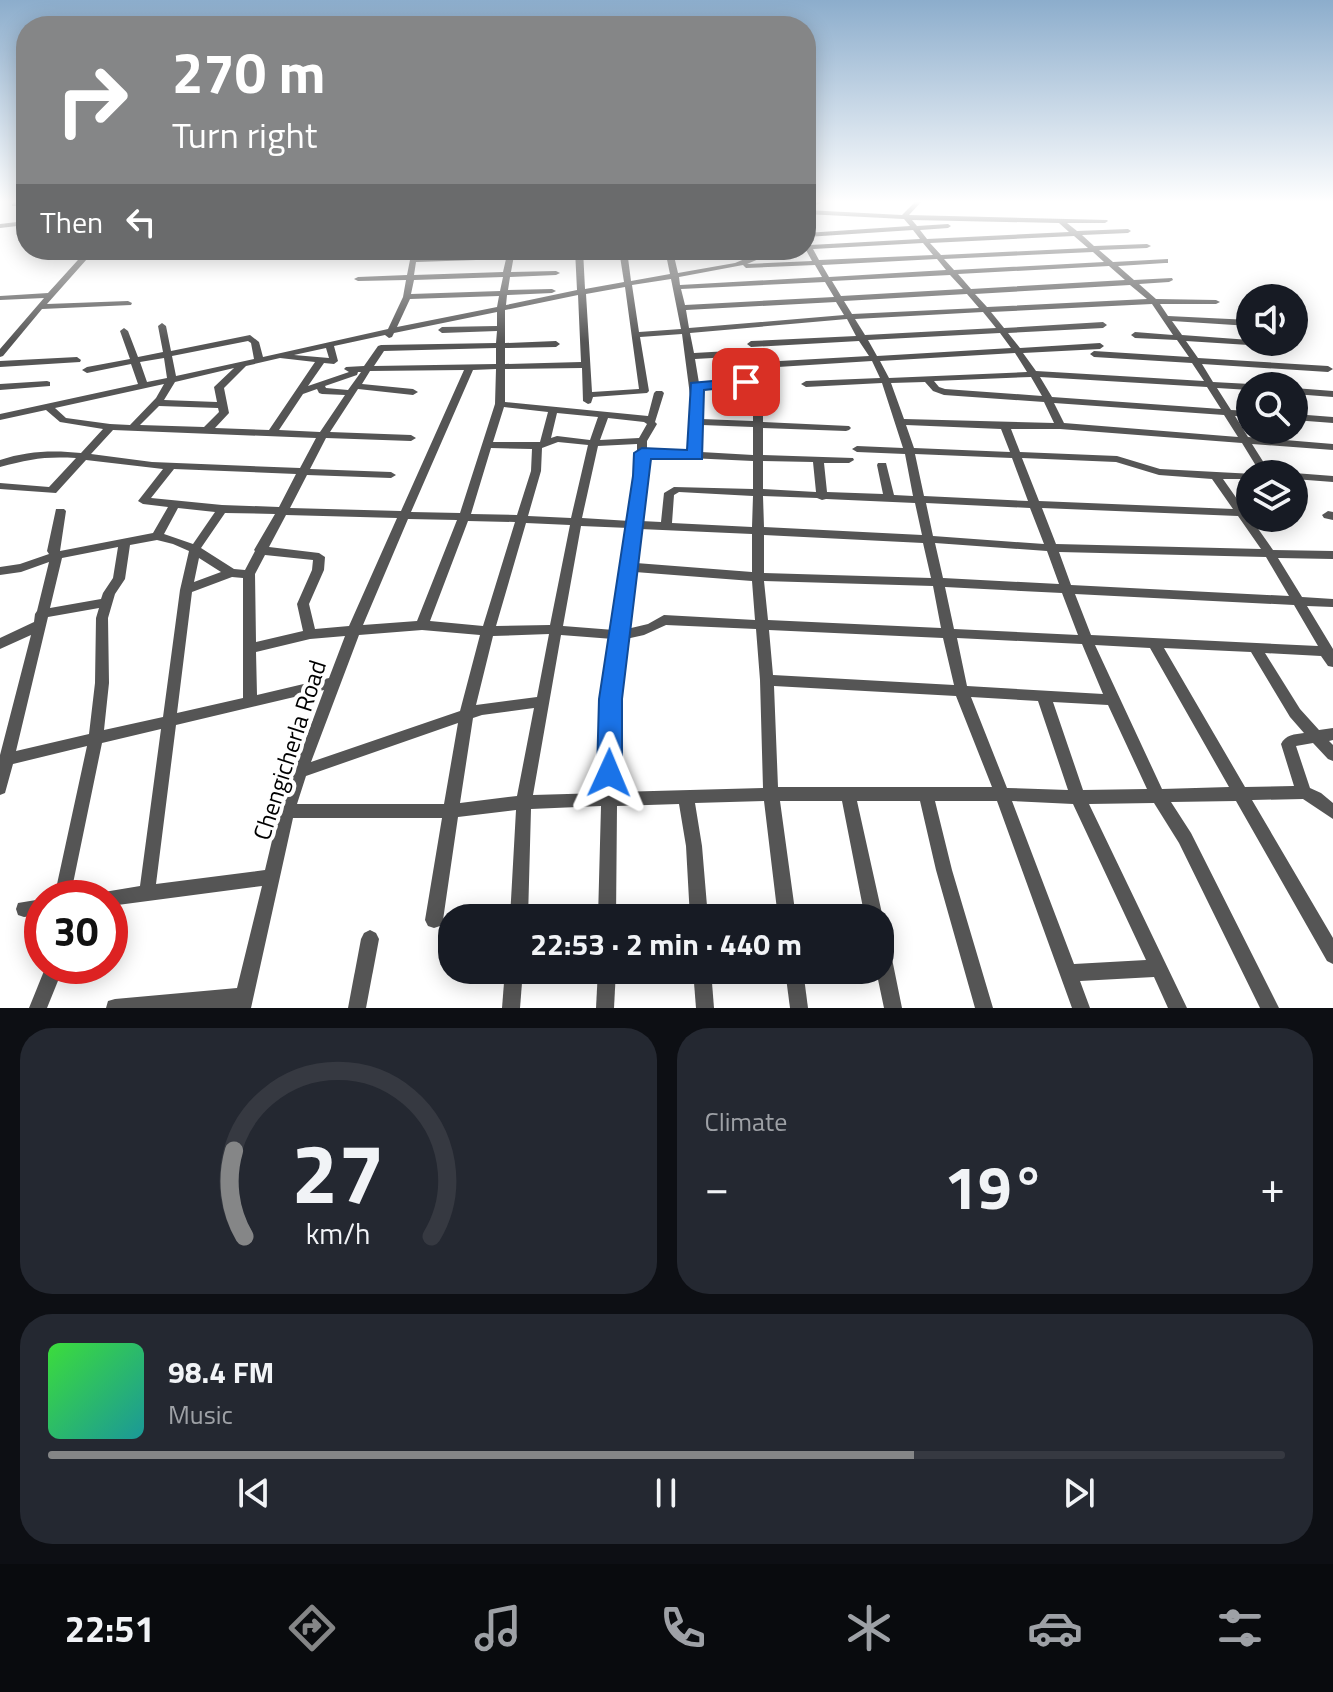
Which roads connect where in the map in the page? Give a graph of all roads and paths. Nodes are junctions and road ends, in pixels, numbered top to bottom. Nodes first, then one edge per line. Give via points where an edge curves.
1 (929, 248) edge
2 (1110, 248) edge
3 (1092, 249) junction
4 (938, 258) junction
5 (82, 260) edge
6 (413, 260) edge
7 (509, 260) edge
8 (579, 260) edge
9 (625, 260) edge
10 (671, 260) edge
11 (750, 260) edge
12 (816, 260) edge
13 (1165, 261) dead end
14 (1111, 263) junction
15 (819, 264) junction
16 (737, 265) junction
17 (951, 272) junction
18 (556, 273) dead end
19 (506, 275) junction
20 (410, 277) junction
21 (358, 279) dead end
22 (827, 279) junction
23 (1169, 280) dead end
24 (676, 281) junction
25 (1133, 282) junction
26 (629, 285) junction
27 (552, 291) dead end
28 (504, 292) junction
29 (581, 292) junction
30 (968, 292) junction
31 (51, 295) junction
32 (407, 297) junction
33 (0, 298) edge
34 (838, 298) junction
35 (1154, 301) junction
36 (1216, 302) dead end
37 (128, 303) dead end
38 (40, 307) junction
39 (682, 308) junction
40 (501, 309) junction
41 (983, 310) junction
42 (847, 317) junction
43 (1166, 318) junction
44 (1236, 322) edge
45 (1103, 325) dead end
46 (162, 326) dead end
47 (502, 328) junction
48 (1000, 329) junction
49 (391, 330) junction
50 (442, 330) dead end
51 (124, 331) dead end
52 (686, 332) junction
53 (635, 335) junction
54 (1135, 335) dead end
55 (860, 336) junction
56 (1180, 338) junction
57 (1236, 341) edge
58 (329, 344) junction
59 (556, 344) dead end
60 (503, 347) junction
61 (381, 348) junction
62 (1017, 349) junction
63 (0, 354) edge
64 (167, 354) junction
65 (279, 356) junction
66 (693, 356) junction
67 (873, 357) junction
68 (77, 360) dead end
69 (259, 360) junction
70 (321, 360) junction
71 (1195, 360) junction
72 (135, 361) junction
73 (334, 361) junction
74 (245, 363) junction
75 (0, 364) edge
76 (583, 365) junction
77 (760, 365) dead end
78 (502, 367) junction
79 (469, 368) junction
80 (1328, 369) dead end
81 (87, 370) dead end
82 (1034, 374) junction
83 (172, 378) junction
84 (356, 378) junction
85 (927, 378) junction
86 (885, 380) junction
87 (754, 381) dead end
88 (47, 384) dead end
89 (143, 384) junction
90 (806, 384) dead end
91 (1209, 384) junction
92 (320, 386) junction
93 (697, 386) junction
94 (1236, 386) edge
95 (0, 387) edge
96 (300, 392) junction
97 (413, 392) dead end
98 (1308, 392) edge
99 (659, 393) dead end
100 (1333, 394) edge
101 (588, 395) junction
102 (1048, 398) junction
103 (156, 403) junction
104 (758, 403) dead end
105 (500, 404) junction
106 (223, 405) junction
107 (48, 407) junction
108 (553, 410) junction
109 (1226, 412) junction
110 (586, 413) junction
111 (1236, 413) edge
112 (604, 415) junction
113 (0, 417) edge
114 (1308, 418) edge
115 (1333, 420) edge
116 (651, 421) junction
117 (698, 422) junction
118 (899, 422) junction
119 (757, 423) junction
120 (1005, 426) junction
121 (1060, 426) junction
122 (110, 427) junction
123 (132, 428) junction
124 (846, 428) dead end
125 (1236, 430) edge
126 (206, 431) junction
127 (271, 434) junction
128 (322, 436) junction
129 (411, 438) dead end
130 (1236, 440) edge
131 (642, 441) junction
132 (594, 443) junction
133 (541, 444) junction
134 (1294, 444) edge
135 (489, 445) junction
136 (1333, 447) edge
137 (857, 449) dead end
138 (909, 450) junction
139 (642, 453) junction
140 (1016, 454) junction
141 (696, 455) junction
142 (84, 457) junction
143 (758, 458) junction
144 (818, 459) junction
145 (849, 460) dead end
146 (0, 464) edge
147 (882, 465) dead end
148 (171, 466) junction
149 (304, 471) junction
150 (391, 475) dead end
151 (1217, 476) junction
152 (1236, 476) edge
153 (1308, 477) edge
154 (1333, 479) edge
155 (0, 486) edge
156 (759, 494) junction
157 (822, 497) junction
158 (889, 499) junction
159 (920, 500) junction
160 (1034, 503) junction
161 (174, 506) junction
162 (1236, 508) edge
163 (222, 509) junction
164 (284, 510) junction
165 (60, 511) dead end
166 (1236, 513) edge
167 (403, 515) junction
168 (464, 517) junction
169 (521, 519) junction
170 (576, 522) junction
171 (635, 525) junction
172 (666, 526) junction
173 (759, 532) junction
174 (1253, 532) edge
175 (157, 536) junction
176 (929, 539) junction
177 (125, 542) junction
178 (1052, 548) junction
179 (195, 549) junction
180 (260, 550) junction
181 (1270, 554) junction
182 (57, 555) junction
183 (1333, 555) edge
184 (629, 567) junction
185 (0, 571) edge
186 (231, 573) junction
187 (249, 574) junction
188 (758, 577) junction
189 (938, 582) junction
190 (1067, 589) junction
191 (186, 590) junction
192 (1297, 601) junction
193 (107, 602) junction
194 (1333, 603) edge
195 (40, 620) junction
196 (422, 625) junction
197 (763, 626) junction
198 (354, 630) junction
199 (555, 630) junction
200 (488, 631) junction
201 (310, 634) junction
202 (619, 635) junction
203 (949, 635) junction
204 (1087, 642) junction
205 (0, 644) edge
206 (1156, 646) junction
207 (251, 648) junction
208 (1256, 649) junction
209 (1330, 655) edge
210 (767, 680) junction
211 (334, 682) junction
212 (962, 693) junction
213 (1044, 697) junction
214 (250, 700) junction
215 (1113, 700) junction
216 (542, 702) junction
217 (466, 716) junction
218 (169, 720) junction
219 (1333, 734) edge
220 (1315, 737) junction
221 (96, 738) junction
222 (1333, 755) edge
223 (4, 760) edge
224 (300, 772) junction
225 (0, 788) edge
226 (1304, 792) junction
227 (771, 794) junction
228 (848, 794) junction
229 (926, 794) junction
230 (1002, 794) junction
231 (1240, 794) junction
232 (1158, 796) junction
233 (1078, 797) junction
234 (609, 798) junction
235 (686, 798) junction
236 (524, 802) junction
237 (287, 811) junction
238 (450, 811) junction
239 (1333, 812) edge
240 (273, 877) junction
241 (66, 880) edge
242 (147, 893) junction
243 (128, 896) edge
244 (520, 904) edge
245 (607, 904) edge
246 (698, 904) edge
247 (785, 904) edge
248 (871, 904) edge
249 (434, 920) dead end
250 (370, 939) dead end
251 (1333, 955) edge
252 (1159, 968) junction
253 (1068, 973) junction
254 (48, 984) edge
255 (513, 984) edge
256 (606, 984) edge
257 (703, 984) edge
258 (796, 984) edge
259 (888, 984) edge
260 (243, 1002) edge
261 (38, 1008) edge
262 (115, 1008) edge
263 (357, 1008) edge
264 (511, 1008) edge
265 (605, 1008) edge
266 (705, 1008) edge
267 (799, 1008) edge
268 (893, 1008) edge
269 (984, 1008) edge
270 (1081, 1008) edge
271 (1178, 1008) edge
272 (1270, 1008) edge

1 - 4 street
2 - 3 street
3 - 4 street
3 - 14 street
4 - 15 street
4 - 17 street
5 - 31 street
6 - 20 street
7 - 19 street
8 - 29 street
9 - 26 street
10 - 24 street
11 - 16 street
12 - 15 street
13 - 14 street
14 - 17 street
14 - 25 street
15 - 16 street
15 - 22 street
16 - 24 street
17 - 22 street
17 - 30 street
18 - 19 street
19 - 20 street
19 - 28 street
20 - 21 street
20 - 32 street
22 - 24 street
22 - 34 street
23 - 25 street
24 - 26 street
24 - 39 street
25 - 30 street
25 - 35 street
26 - 29 street
26 - 53 street
27 - 28 street
28 - 32 street
28 - 40 street
29 - 40 street
29 - 76 street
30 - 34 street
30 - 41 street
31 - 33 street
31 - 38 street
32 - 49 street
34 - 39 street
34 - 42 street
35 - 36 street
35 - 41 street
35 - 43 street
37 - 38 street
38 - 63 street
39 - 52 street
40 - 47 street
40 - 49 street
41 - 42 street
41 - 48 street
42 - 52 street
42 - 55 street
43 - 44 street
43 - 56 street
45 - 48 street
46 - 64 street
47 - 50 street
47 - 60 street
48 - 55 street
48 - 62 street
49 - 58 street
49 - 61 street
51 - 72 street
52 - 53 street
52 - 66 street
53 - 101 street via 644,391
54 - 56 street
55 - 66 street
55 - 67 street
56 - 57 street
56 - 71 street
58 - 65 street
58 - 73 street
59 - 60 street
60 - 61 street
60 - 78 street
61 - 84 street
62 - 67 street
62 - 71 street
62 - 82 street
64 - 69 street via 250,338
64 - 72 street
64 - 83 street
65 - 69 street
65 - 70 street
66 - 93 street
67 - 77 street
67 - 86 street
68 - 75 street
69 - 74 street
70 - 73 street
70 - 96 street
71 - 80 street
71 - 91 street
72 - 81 street
72 - 89 street
73 - 84 street
74 - 83 street
74 - 106 street via 219,387
76 - 78 street
76 - 101 street
78 - 79 street
78 - 105 street
79 - 84 street
79 - 167 street, Chengicherla Road
82 - 85 street
82 - 91 street
82 - 102 street
83 - 89 street
83 - 103 street
84 - 92 street
84 - 92 street via 328,393
84 - 97 street
84 - 128 street
85 - 86 street
85 - 102 street via 939,391
86 - 90 street
86 - 118 street
87 - 93 street
88 - 95 street
89 - 107 street
91 - 94 street
91 - 109 street
92 - 96 street
93 - 117 street
96 - 127 street
98 - 100 street
99 - 116 street
101 - 110 street
102 - 109 street
102 - 121 street
103 - 106 street
103 - 123 street
104 - 119 street
105 - 108 street
105 - 135 street
106 - 126 street via 221,418
107 - 113 street
107 - 122 street via 63,420
108 - 110 street
108 - 133 street
109 - 111 street
109 - 125 street
110 - 112 street
112 - 116 street
112 - 132 street
114 - 115 street
116 - 131 street
117 - 119 street
117 - 141 street
118 - 120 street
118 - 138 street
119 - 124 street
119 - 143 street
120 - 121 street
120 - 140 street
121 - 130 street
122 - 123 street
122 - 142 street
123 - 126 street
126 - 127 street
127 - 128 street
128 - 129 street
128 - 149 street
131 - 132 street
131 - 139 street
132 - 133 street via 564,439
132 - 170 street
133 - 135 street
133 - 169 street
134 - 136 street
135 - 168 street
137 - 138 street
138 - 140 street
138 - 159 street
139 - 141 street
139 - 171 street
140 - 151 street via 1117,459 1159,472
140 - 160 street
141 - 143 street
142 - 146 street via 27,455
142 - 148 street
142 - 155 street via 52,491
143 - 144 street
143 - 156 street
144 - 145 street
144 - 157 street
147 - 158 street
148 - 149 street
148 - 161 street via 143,501
149 - 150 street
149 - 164 street
151 - 152 street
151 - 162 street
153 - 154 street
156 - 157 street
156 - 172 street via 674,490 669,493
156 - 173 street
157 - 158 street
158 - 159 street
159 - 160 street
159 - 176 street
160 - 166 street
160 - 178 street
161 - 163 street
161 - 175 street
163 - 164 street
163 - 179 street
164 - 167 street
164 - 180 street
165 - 182 street via 53,551
167 - 168 street
167 - 198 street, Chengicherla Road
168 - 169 street
168 - 196 street
169 - 170 street
169 - 200 street
170 - 171 street
170 - 199 street
171 - 172 street
171 - 184 street
172 - 173 street
173 - 176 street
173 - 188 street
174 - 181 street
175 - 177 street
175 - 179 street
176 - 178 street
176 - 189 street
177 - 182 street
177 - 193 street via 119,579
178 - 181 street
178 - 190 street
179 - 186 street
179 - 191 street
180 - 187 street
180 - 201 street via 319,557 303,604
181 - 183 street
181 - 192 street
182 - 185 street
182 - 195 street
184 - 188 street
184 - 202 street
186 - 187 street
186 - 191 street
187 - 207 street
188 - 189 street
188 - 197 street
189 - 190 street
189 - 203 street
190 - 192 street
190 - 204 street
191 - 218 street
192 - 194 street
192 - 209 street
193 - 195 street
193 - 221 street
195 - 205 street
195 - 223 street
196 - 198 street
196 - 200 street
197 - 202 street via 664,620 654,628
197 - 203 street
197 - 210 street
198 - 201 street
198 - 211 street, Chengicherla Road
199 - 200 street
199 - 202 street
199 - 216 street
200 - 217 street
201 - 207 street
202 - 234 street via 611,699
203 - 204 street
203 - 212 street
204 - 206 street
204 - 215 street
206 - 208 street
206 - 231 street
207 - 214 street
208 - 209 street
208 - 220 street
210 - 212 street
210 - 227 street
211 - 214 street
211 - 224 street, Chengicherla Road
212 - 213 street
212 - 230 street
213 - 215 street
213 - 233 street
214 - 218 street
215 - 232 street
216 - 217 street
216 - 236 street
217 - 224 street
217 - 238 street
218 - 221 street
218 - 242 street
219 - 220 street
220 - 222 street
220 - 226 street via 1288,744
221 - 223 street
221 - 241 street
223 - 225 street
224 - 237 street, Chengicherla Road
226 - 231 street
226 - 239 street
227 - 228 street
227 - 235 street
227 - 247 street
228 - 229 street
228 - 248 street
229 - 230 street
229 - 269 street
230 - 233 street
230 - 253 street
231 - 232 street
231 - 251 street
232 - 233 street
232 - 272 street via 1185,838
233 - 252 street
234 - 235 street
234 - 236 street
234 - 245 street
235 - 246 street
236 - 238 street
236 - 244 street
237 - 238 street
237 - 240 street, Chengicherla Road
238 - 249 street
240 - 242 street
240 - 260 street, Chengicherla Road
242 - 243 street
250 - 263 street
252 - 253 street
252 - 271 street
253 - 270 street
254 - 261 street
255 - 264 street
256 - 265 street
257 - 266 street
258 - 267 street
259 - 268 street
260 - 262 street

